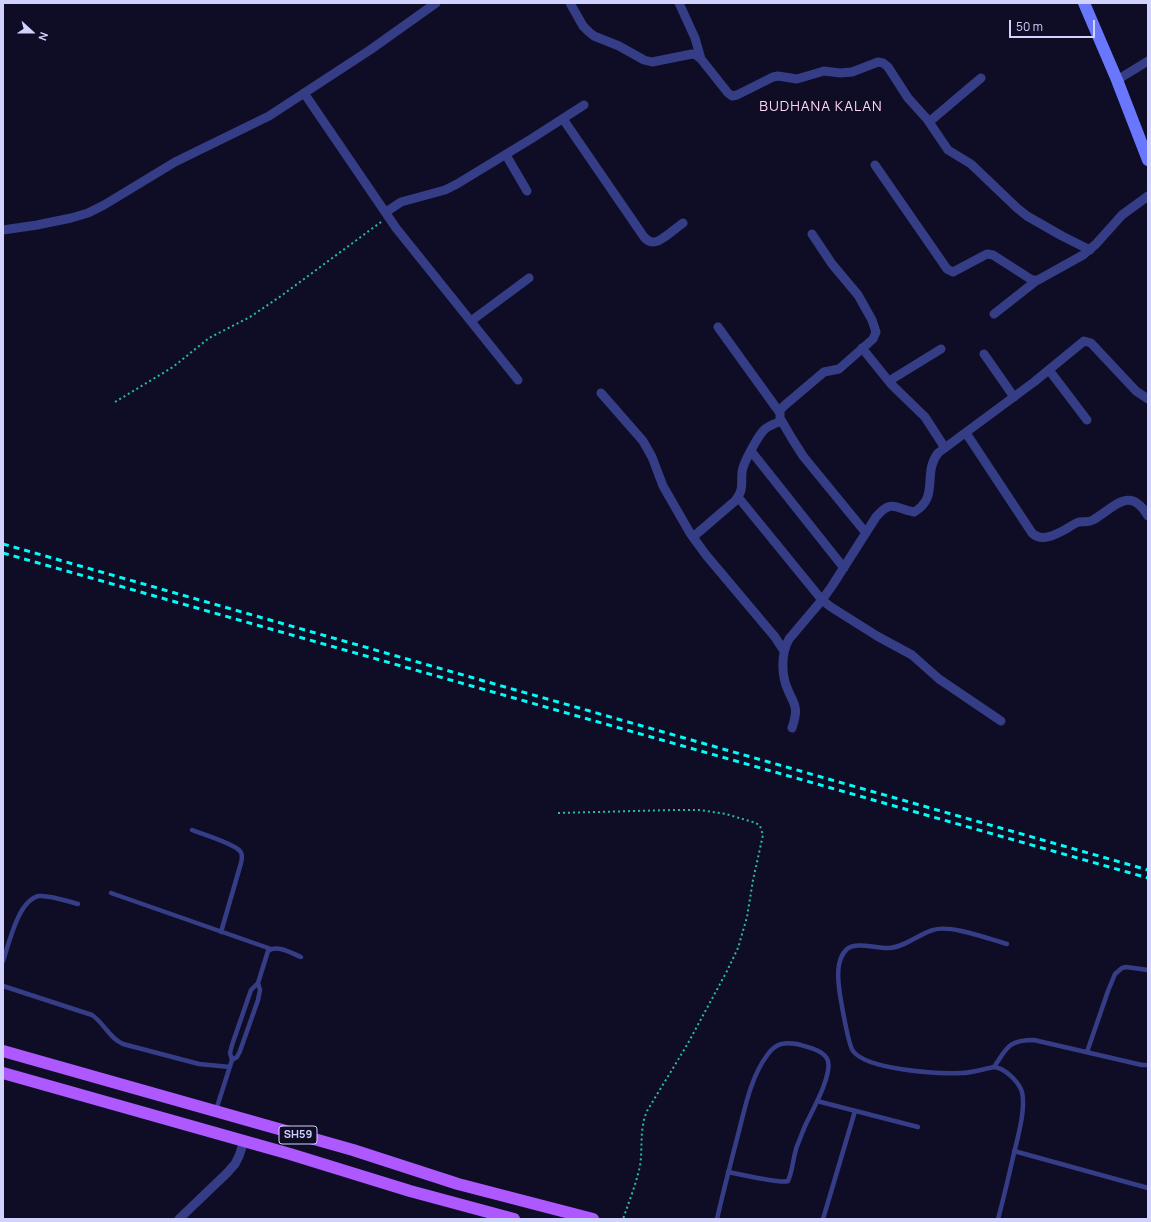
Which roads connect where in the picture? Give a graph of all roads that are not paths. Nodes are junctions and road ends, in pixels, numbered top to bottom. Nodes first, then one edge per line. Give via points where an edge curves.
1 (436, 3) edge
2 (570, 3) edge
3 (679, 3) edge
4 (1084, 3) edge
5 (701, 59) junction
6 (1148, 61) edge
7 (981, 78) dead end
8 (1117, 80) junction
9 (304, 93) junction
10 (584, 105) dead end
11 (563, 119) junction
12 (929, 122) junction
13 (506, 154) junction
14 (1148, 160) edge
15 (875, 165) dead end
16 (527, 190) dead end
17 (1148, 196) edge
18 (387, 214) junction
19 (683, 223) dead end
20 (3, 230) edge
21 (812, 234) dead end
22 (1090, 250) junction
23 (529, 278) dead end
24 (1036, 281) junction
25 (994, 314) dead end
26 (471, 321) junction
27 (718, 327) dead end
28 (862, 348) junction
29 (941, 349) dead end
30 (984, 354) dead end
31 (1049, 370) junction
32 (518, 380) dead end
33 (889, 381) junction
34 (602, 393) dead end
35 (1014, 397) junction
36 (1148, 399) edge
37 (780, 417) junction
38 (1087, 420) dead end
39 (966, 433) junction
40 (945, 448) junction
41 (751, 451) junction
42 (738, 497) junction
43 (1148, 516) edge
44 (866, 533) junction
45 (693, 537) junction
46 (844, 568) junction
47 (822, 600) junction
48 (784, 651) junction
49 (1001, 721) dead end
50 (792, 728) dead end
51 (192, 830) dead end
52 (110, 893) dead end
53 (78, 904) dead end
54 (221, 932) junction
55 (1007, 944) dead end
56 (271, 949) junction
57 (301, 957) dead end
58 (3, 961) edge
59 (1148, 970) edge
60 (258, 983) junction
61 (3, 986) edge
62 (3, 1051) edge
63 (1087, 1052) junction
64 (232, 1060) junction
65 (1148, 1065) edge
66 (230, 1067) junction
67 (994, 1067) junction
68 (3, 1069) edge
69 (3, 1073) edge
70 (40, 1083) junction
71 (817, 1101) junction
72 (216, 1111) junction
73 (855, 1111) junction
74 (918, 1127) dead end
75 (244, 1141) junction
76 (1014, 1151) junction
77 (728, 1172) junction
78 (1148, 1188) edge
79 (179, 1219) edge
80 (514, 1219) edge
81 (593, 1219) edge
82 (718, 1219) edge
83 (823, 1219) edge
84 (998, 1219) edge

1 - 9 street
2 - 5 street via 588,32 644,60 652,62 692,54
3 - 5 street via 695,38
4 - 8 street
5 - 12 street via 728,93 734,96 778,76 797,79 824,70 852,72 881,62 886,64 908,98
6 - 8 street
7 - 12 street
8 - 14 street
9 - 18 street
9 - 20 street via 268,116 175,162 104,205 71,218
10 - 11 street
11 - 13 street
11 - 19 street via 644,238 652,242 659,240
12 - 22 street via 948,150 974,167 1017,208 1033,220
13 - 16 street
13 - 18 street via 451,187 401,202
15 - 24 street via 947,269 956,272 990,254
17 - 22 street via 1122,215
18 - 26 street
21 - 28 street via 832,264 858,295 876,329 876,335
22 - 24 street
23 - 26 street
24 - 25 street
26 - 32 street
27 - 37 street
28 - 33 street
28 - 37 street via 839,369 829,370 818,376 780,410
29 - 33 street
30 - 35 street
31 - 35 street
31 - 36 street via 1082,343 1087,342 1136,391
31 - 38 street
33 - 40 street via 924,417
34 - 45 street via 643,441 652,456 666,492
35 - 39 street
37 - 41 street via 760,434
37 - 44 street via 803,456
39 - 40 street
39 - 43 street via 1032,533 1040,538 1062,531 1077,522 1092,521 1125,500 1138,502
40 - 44 street via 938,453 932,463 929,495 925,504 913,512 893,506 887,507 882,510
41 - 42 street via 743,468 742,487
41 - 46 street
42 - 45 street
42 - 47 street
44 - 46 street
45 - 48 street
46 - 47 street
47 - 48 street via 789,639
47 - 49 street via 877,636 912,655 949,687
48 - 50 street via 783,669 796,712
51 - 54 lane via 233,846 242,854
52 - 54 lane
53 - 58 lane via 40,896 27,902 12,933
54 - 56 lane
55 - 67 lane via 956,930 936,929 891,948 863,945 850,948 842,955 838,978 849,1041 852,1050 862,1059 906,1070 962,1073
56 - 57 lane via 284,950
56 - 60 lane
59 - 63 lane via 1126,967 1115,974
60 - 64 lane via 251,990 232,1045
60 - 64 lane via 259,994 253,1014 240,1051
61 - 66 lane via 92,1015 116,1041 123,1044 199,1064
62 - 72 main road, SH59
63 - 65 lane
63 - 67 lane via 1034,1040 1021,1040 1006,1049
64 - 66 lane
66 - 72 lane
67 - 76 lane via 1004,1069 1022,1091 1022,1113
68 - 70 main road
69 - 70 main road, SH59
70 - 75 main road, SH59
71 - 73 lane
71 - 77 lane via 797,1148 788,1182
71 - 77 lane via 829,1067 827,1057 819,1051 792,1043 783,1043 773,1048 762,1063 748,1094
72 - 81 main road, SH59 via 353,1150 458,1184
73 - 74 lane
73 - 83 lane
75 - 79 street via 235,1164
75 - 80 main road, SH59
76 - 78 lane
76 - 84 lane
77 - 82 lane

